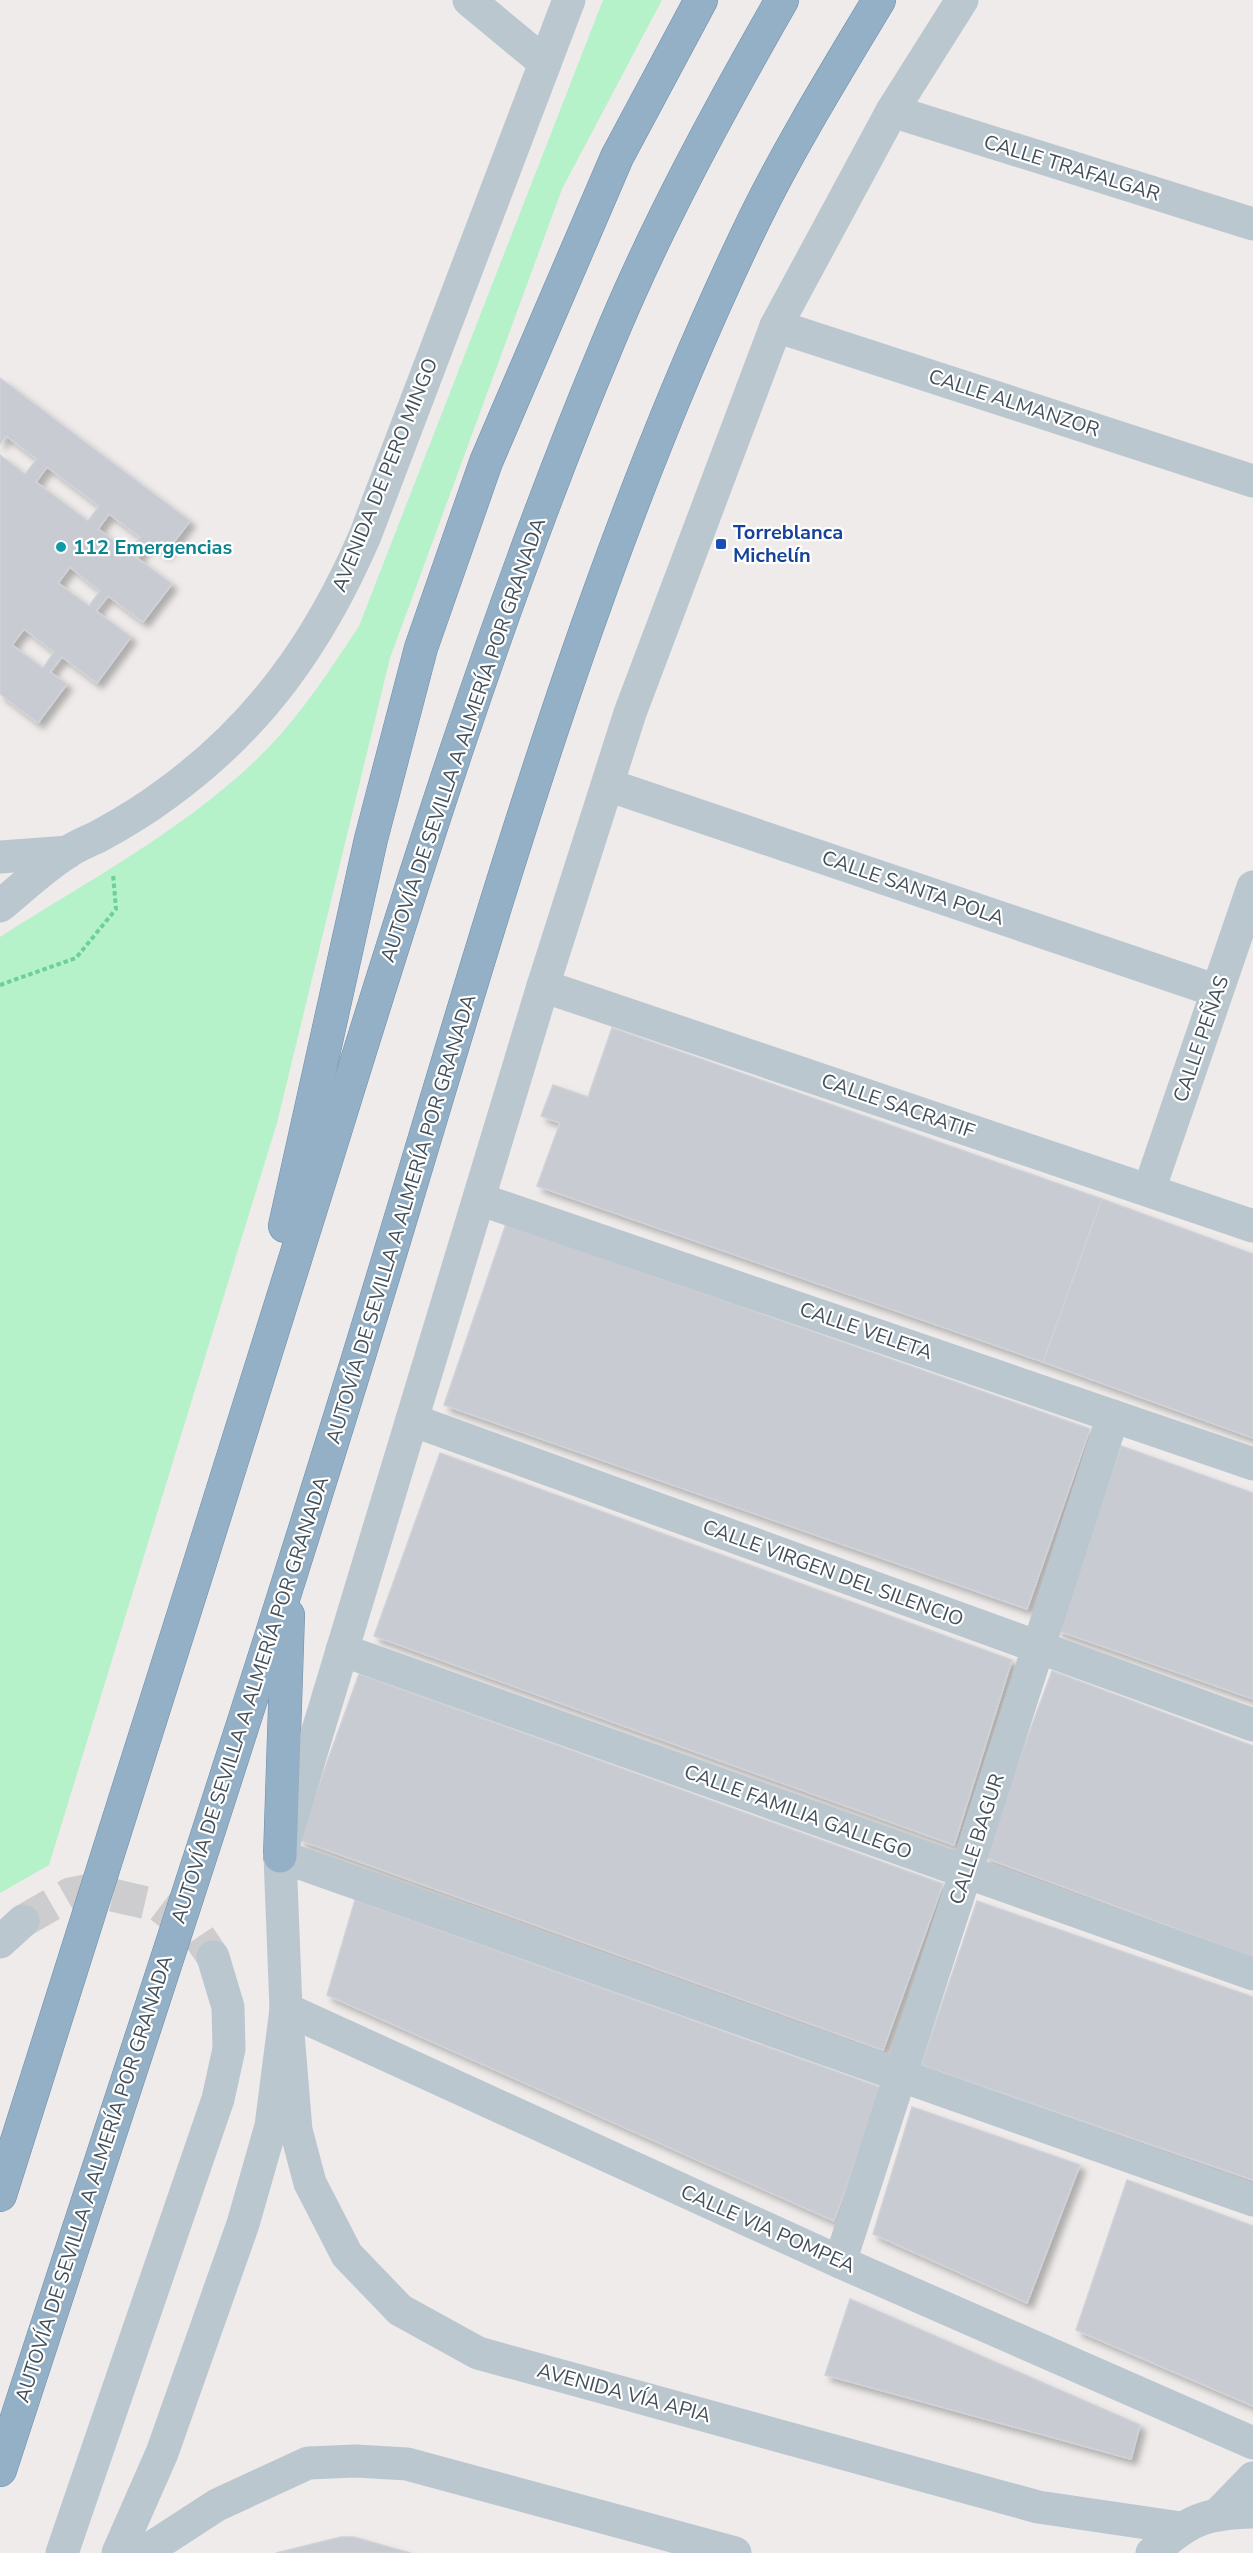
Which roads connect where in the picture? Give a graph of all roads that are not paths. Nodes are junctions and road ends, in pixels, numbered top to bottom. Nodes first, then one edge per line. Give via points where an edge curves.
1 (469, 0) edge
2 (569, 0) edge
3 (701, 0) edge
4 (782, 0) edge
5 (879, 0) edge
6 (962, 0) edge
7 (545, 63) junction
8 (892, 111) junction
9 (1253, 224) edge
10 (776, 326) junction
11 (1253, 481) edge
12 (608, 784) junction
13 (68, 852) junction
14 (0, 857) edge
15 (1253, 887) edge
16 (0, 906) edge
17 (543, 986) junction
18 (1217, 991) junction
19 (1149, 1190) junction
20 (479, 1199) junction
21 (1253, 1226) edge
22 (1113, 1416) junction
23 (412, 1420) junction
24 (234, 1453) junction
25 (1253, 1464) edge
26 (290, 1578) junction
27 (1039, 1647) junction
28 (342, 1650) junction
29 (1253, 1725) edge
30 (280, 1856) junction
31 (966, 1872) junction
32 (213, 1957) tunnel mouth
33 (1253, 1974) edge
34 (286, 2009) junction
35 (901, 2075) junction
36 (0, 2195) edge
37 (1253, 2200) edge
38 (840, 2262) junction
39 (1253, 2443) edge
40 (0, 2470) edge
41 (1253, 2478) edge
42 (1253, 2512) edge
43 (1219, 2513) junction
44 (1181, 2528) junction
45 (62, 2553) edge
46 (118, 2553) edge
47 (143, 2553) edge
48 (735, 2553) edge
49 (1152, 2553) edge

1 - 7 street
2 - 7 street, AVENIDA DE PERO MINGO
3 - 24 highway via 617,157 486,462 421,648 369,851
4 - 24 highway, AUTOVÍA DE SEVILLA A ALMERÍA POR GRANADA via 668,211 608,340 544,504 419,862
5 - 26 highway, AUTOVÍA DE SEVILLA A ALMERÍA POR GRANADA via 803,127 756,216 673,401 617,550 515,846
6 - 8 street
7 - 13 street, AVENIDA DE PERO MINGO via 364,536 326,618 256,715 209,760 157,800
8 - 9 street, CALLE TRAFALGAR
8 - 10 street
10 - 11 street, CALLE ALMANZOR
10 - 12 street via 630,713
12 - 17 street
12 - 18 street, CALLE SANTA POLA
13 - 14 street, AVENIDA DE PERO MINGO
13 - 16 street, AVENIDA DE PERO MINGO
15 - 18 street, CALLE PEÑAS
17 - 19 street, CALLE SACRATIF
17 - 20 street
18 - 19 street, CALLE PEÑAS
19 - 21 street, CALLE SACRATIF
20 - 22 street, CALLE VELETA
20 - 23 street
22 - 25 street, CALLE VELETA
22 - 27 street, CALLE BAGUR
23 - 27 street, CALLE VIRGEN DEL SILENCIO
23 - 28 street
24 - 36 highway, AUTOVÍA DE SEVILLA A ALMERÍA POR GRANADA
26 - 30 highway
26 - 40 highway, AUTOVÍA DE SEVILLA A ALMERÍA POR GRANADA
27 - 29 street, CALLE VIRGEN DEL SILENCIO
27 - 31 street, CALLE BAGUR
28 - 30 street
28 - 31 street, CALLE FAMILIA GALLEGO
30 - 34 street
30 - 35 street
31 - 33 street, CALLE FAMILIA GALLEGO
31 - 35 street, CALLE BAGUR
32 - 45 street via 228,2007 229,2049 218,2098
34 - 38 street, CALLE VIA POMPEA
34 - 44 street, AVENIDA VÍA APIA via 296,2130 310,2183 347,2255 400,2310 478,2353 1038,2507
34 - 46 street via 271,2126 243,2224 162,2453
35 - 37 street
35 - 38 street, CALLE BAGUR
38 - 39 street, CALLE VIA POMPEA
41 - 43 street
42 - 43 street
43 - 44 street
44 - 49 street
47 - 48 street via 217,2505 308,2463 356,2461 406,2464

